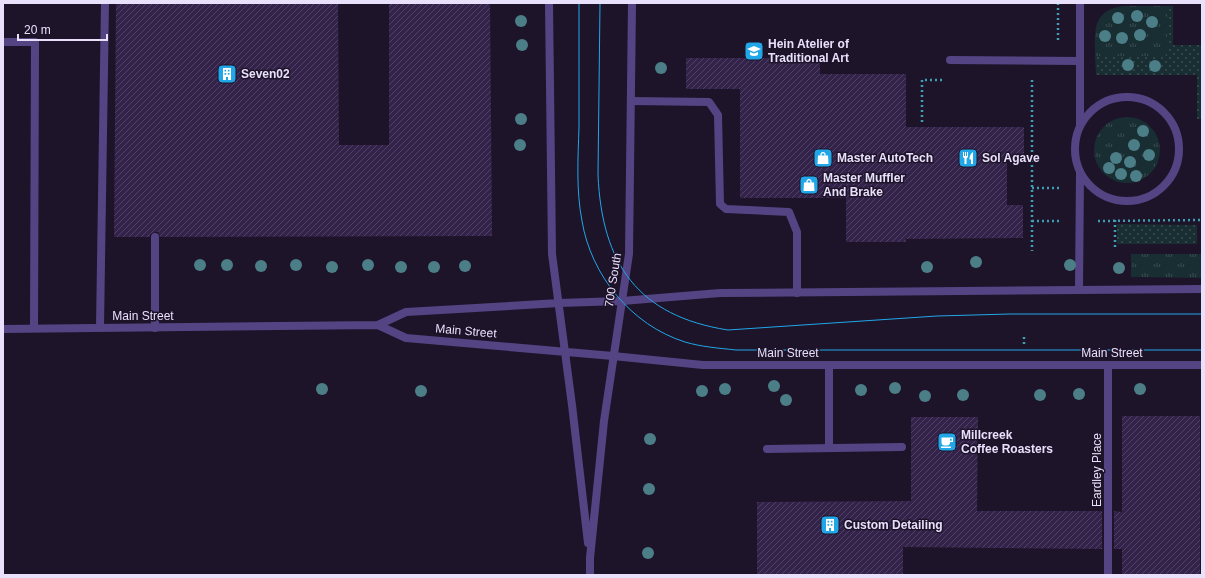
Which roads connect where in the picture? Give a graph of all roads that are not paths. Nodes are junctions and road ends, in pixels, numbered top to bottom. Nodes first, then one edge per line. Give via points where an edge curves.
1 (105, 3) edge
2 (549, 3) edge
3 (632, 3) edge
4 (1080, 3) edge
5 (3, 42) edge
6 (950, 60) dead end
7 (1080, 61) junction
8 (632, 100) junction
9 (1080, 125) junction
10 (1080, 173) junction
11 (155, 237) dead end
12 (1202, 288) edge
13 (1079, 290) junction
14 (797, 293) junction
15 (622, 301) junction
16 (558, 303) junction
17 (378, 325) junction
18 (100, 327) junction
19 (3, 328) edge
20 (34, 328) junction
21 (155, 328) junction
22 (566, 352) junction
23 (613, 356) junction
24 (829, 365) junction
25 (1108, 365) junction
26 (1202, 365) edge
27 (902, 447) dead end
28 (829, 448) junction
29 (767, 449) dead end
30 (590, 558) junction
31 (590, 575) edge
32 (1108, 575) edge

1 - 18 street
2 - 16 street, 700 South via 551,248
3 - 8 street, 700 South
4 - 7 street
5 - 20 street via 35,42
6 - 7 street
7 - 9 street
8 - 14 street via 709,102 718,115 720,204 726,209 789,212 797,232
8 - 15 street, 700 South via 630,254
9 - 10 street via 1075,141 1075,157
9 - 10 street via 1090,112 1105,101 1121,97 1138,98 1154,105 1167,116 1176,132 1179,148 1176,165 1168,181 1155,193 1139,199 1122,201 1105,196 1091,187
10 - 13 street
11 - 21 street
12 - 13 street, Main Street
13 - 14 street, Main Street
14 - 15 street, Main Street via 720,293
15 - 16 street, Main Street
15 - 23 street, 700 South
16 - 17 street, Main Street via 406,312
16 - 22 street, 700 South
17 - 21 street, Main Street
17 - 22 street, Main Street via 406,338
18 - 20 street, Main Street
18 - 21 street, Main Street
19 - 20 street, Main Street
22 - 23 street, Main Street
22 - 30 street, 700 South
23 - 24 street, Main Street via 703,365
23 - 30 street, 700 South
24 - 25 street, Main Street
24 - 28 street
25 - 26 street, Main Street
25 - 32 street, Eardley Place
27 - 28 street
28 - 29 street
30 - 31 street, 700 South

